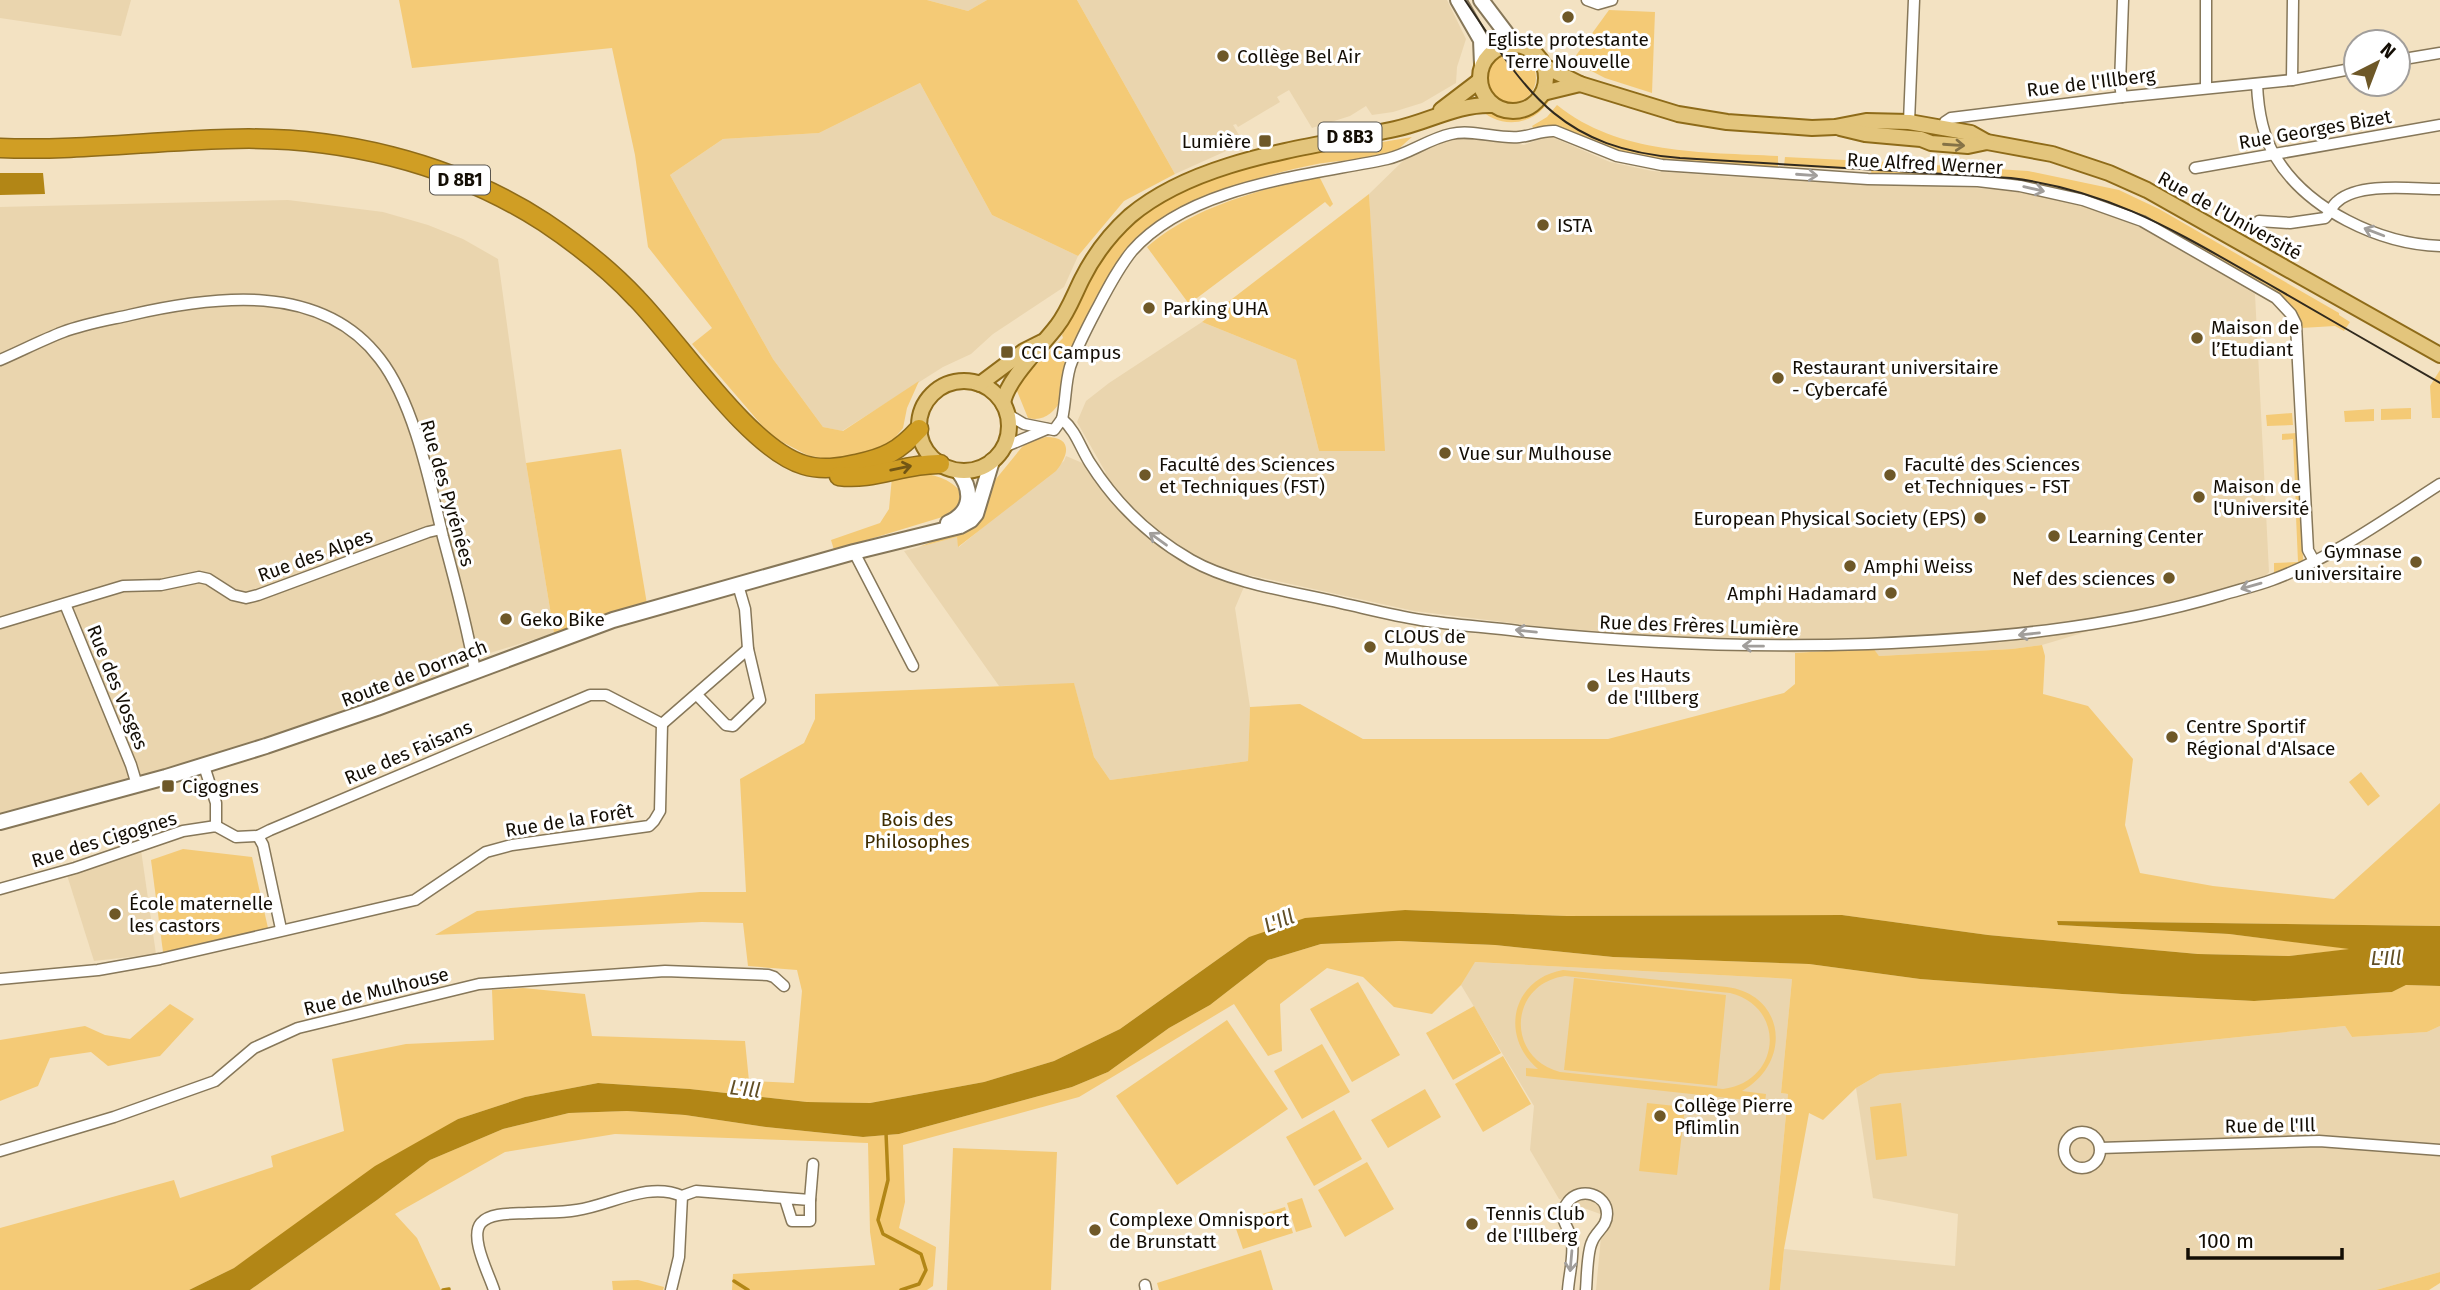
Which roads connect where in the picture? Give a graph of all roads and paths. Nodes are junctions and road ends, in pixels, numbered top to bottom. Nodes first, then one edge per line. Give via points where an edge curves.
1 (1458, 0) edge
2 (1481, 0) edge
3 (1587, 0) edge
4 (1612, 0) edge
5 (1914, 0) edge
6 (2123, 0) edge
7 (2206, 0) edge
8 (2293, 0) edge
9 (1518, 45) junction
10 (2440, 52) edge
11 (2412, 57) edge
12 (1482, 64) junction
13 (1544, 66) junction
14 (2342, 71) edge
15 (2292, 80) junction
16 (1479, 81) junction
17 (1580, 84) junction
18 (2257, 84) junction
19 (2207, 88) junction
20 (1543, 93) junction
21 (2122, 97) junction
22 (1492, 105) junction
23 (1431, 118) junction
24 (1909, 121) junction
25 (2440, 125) edge
26 (1835, 127) junction
27 (1943, 128) junction
28 (1921, 139) junction
29 (1987, 142) junction
30 (0, 148) edge
31 (2274, 155) junction
32 (2195, 167) dead end
33 (2440, 189) edge
34 (2331, 210) junction
35 (2259, 221) dead end
36 (2440, 246) edge
37 (1044, 341) junction
38 (2440, 355) edge
39 (0, 360) edge
40 (980, 384) junction
41 (1005, 409) junction
42 (1062, 419) junction
43 (919, 429) junction
44 (1050, 429) junction
45 (1004, 447) junction
46 (992, 461) junction
47 (940, 464) junction
48 (816, 468) junction
49 (958, 471) junction
50 (2440, 484) edge
51 (441, 529) junction
52 (927, 533) junction
53 (848, 554) junction
54 (2314, 561) junction
55 (738, 584) junction
56 (65, 604) junction
57 (0, 623) edge
58 (748, 649) junction
59 (913, 666) dead end
60 (475, 671) junction
61 (697, 695) junction
62 (662, 724) junction
63 (204, 766) junction
64 (137, 785) junction
65 (0, 822) edge
66 (216, 827) junction
67 (258, 836) junction
68 (0, 889) edge
69 (281, 929) junction
70 (0, 979) edge
71 (784, 986) dead end
72 (2100, 1147) dead end
73 (2440, 1150) edge
74 (0, 1151) edge
75 (813, 1164) dead end
76 (682, 1196) junction
77 (785, 1199) junction
78 (810, 1200) junction
79 (494, 1290) edge
80 (671, 1290) edge
81 (1568, 1290) edge
82 (1586, 1290) edge

1 - 12 main road via 1482,40
2 - 9 main road
3 - 4 street via 1598,4
5 - 24 street
6 - 21 street
7 - 19 street
8 - 15 street
9 - 12 main road via 1497,48
9 - 13 main road via 1534,52
10 - 11 street
12 - 16 main road
13 - 17 main road
13 - 20 main road
14 - 15 street, Rue de l'Illberg
15 - 18 street, Rue de l'Illberg
16 - 22 main road
16 - 23 main road, D 8B3
17 - 20 main road
17 - 26 main road via 1678,114 1727,122
18 - 19 street, Rue de l'Illberg
18 - 31 street via 2260,118
19 - 21 street, Rue de l'Illberg
20 - 22 main road via 1522,111 1509,112
21 - 27 street, Rue de l'Illberg via 1951,118
22 - 23 main road, D 8B3 via 1472,104
23 - 37 main road, D 8B3 via 1250,160 1154,199 1131,215 1102,246 1059,324
24 - 26 main road
24 - 27 main road
25 - 31 street, Rue Georges Bizet
26 - 28 main road
27 - 28 main road
27 - 29 main road, Rue de l'Université via 1971,133
28 -> 29 main road, Rue de l'Université via 1969,146
29 - 38 main road, Rue de l'Université via 2052,154 2147,190
30 - 48 highway, D 8B1 via 281,139 367,150 446,174 502,198 574,242 637,298 758,436 794,462
31 - 32 street, Rue Georges Bizet
31 - 34 street via 2301,186
33 - 34 street via 2349,193
34 - 35 street via 2325,218
36 -> 34 street via 2375,234
37 - 40 main road, D 8B3
37 - 41 main road, D 8B3 via 1007,388
39 - 51 street, Rue des Pyrénées via 64,332 209,300 252,299 326,315 365,342 392,379 429,476
40 - 41 main road
40 - 43 main road via 962,381 940,388 923,407
41 - 44 street via 1024,424
41 - 45 main road via 1009,426
42 - 44 street
54 -> 42 street, Rue des Frères Lumière via 2272,580 2179,608 2039,632 1930,642 1806,647 1680,645 1420,620 1262,585 1194,562 1124,509
42 -> 54 street, Rue Alfred Werner via 1074,358 1105,294 1134,249 1160,227 1196,207 1280,178 1395,157 1454,133 1518,138 1546,130 1639,161 2020,186 2106,207 2142,221 2276,298 2291,314 2296,324 2308,550
43 - 47 main road via 929,455
43 - 48 highway, D 8B1 via 899,449 881,458
44 - 45 street
45 - 46 main road
46 - 49 main road via 976,470
46 - 52 main road via 971,520
48 -> 47 highway, D 8B1 via 843,477
47 - 49 main road
49 - 52 main road via 968,486 967,508
50 - 54 street, Rue des Frères Lumière
51 - 56 street, Rue des Alpes via 246,598 200,577 123,586
51 - 60 street, Rue des Pyrénées
52 - 53 main road, Route de Dornach
53 - 55 main road, Route de Dornach
53 - 59 street
55 - 58 street
55 - 60 main road, Route de Dornach via 613,620
56 - 57 street, Rue des Alpes
56 - 64 street, Rue des Vosges
58 - 61 street
58 - 61 street via 760,700 733,726 726,725
60 - 63 main road, Route de Dornach
61 - 62 street
62 - 67 street, Rue des Faisans via 606,695 590,695
62 - 69 street, Rue de la Forêt via 660,811 649,825 486,852 415,900
63 - 64 main road, Route de Dornach
63 - 66 street via 216,803
64 - 65 main road, Route de Dornach
66 - 67 street, Rue des Cigognes via 236,837
66 - 68 street, Rue des Cigognes via 183,831
67 - 69 street
69 - 70 street, Rue de la Forêt via 160,959
71 - 74 street, Rue de Mulhouse via 768,975 665,971 479,984 298,1028 254,1048 215,1082
72 - 73 street, Rue de l'Ill via 2319,1141
75 - 78 street
76 - 77 street via 696,1191
76 - 79 street via 652,1191 578,1210 486,1219 476,1233 477,1242
76 - 80 street via 679,1257
77 - 78 street
77 - 78 street via 792,1221 810,1221
82 -> 81 street via 1591,1242 1607,1217 1606,1206 1589,1193 1576,1194 1563,1213 1573,1239

